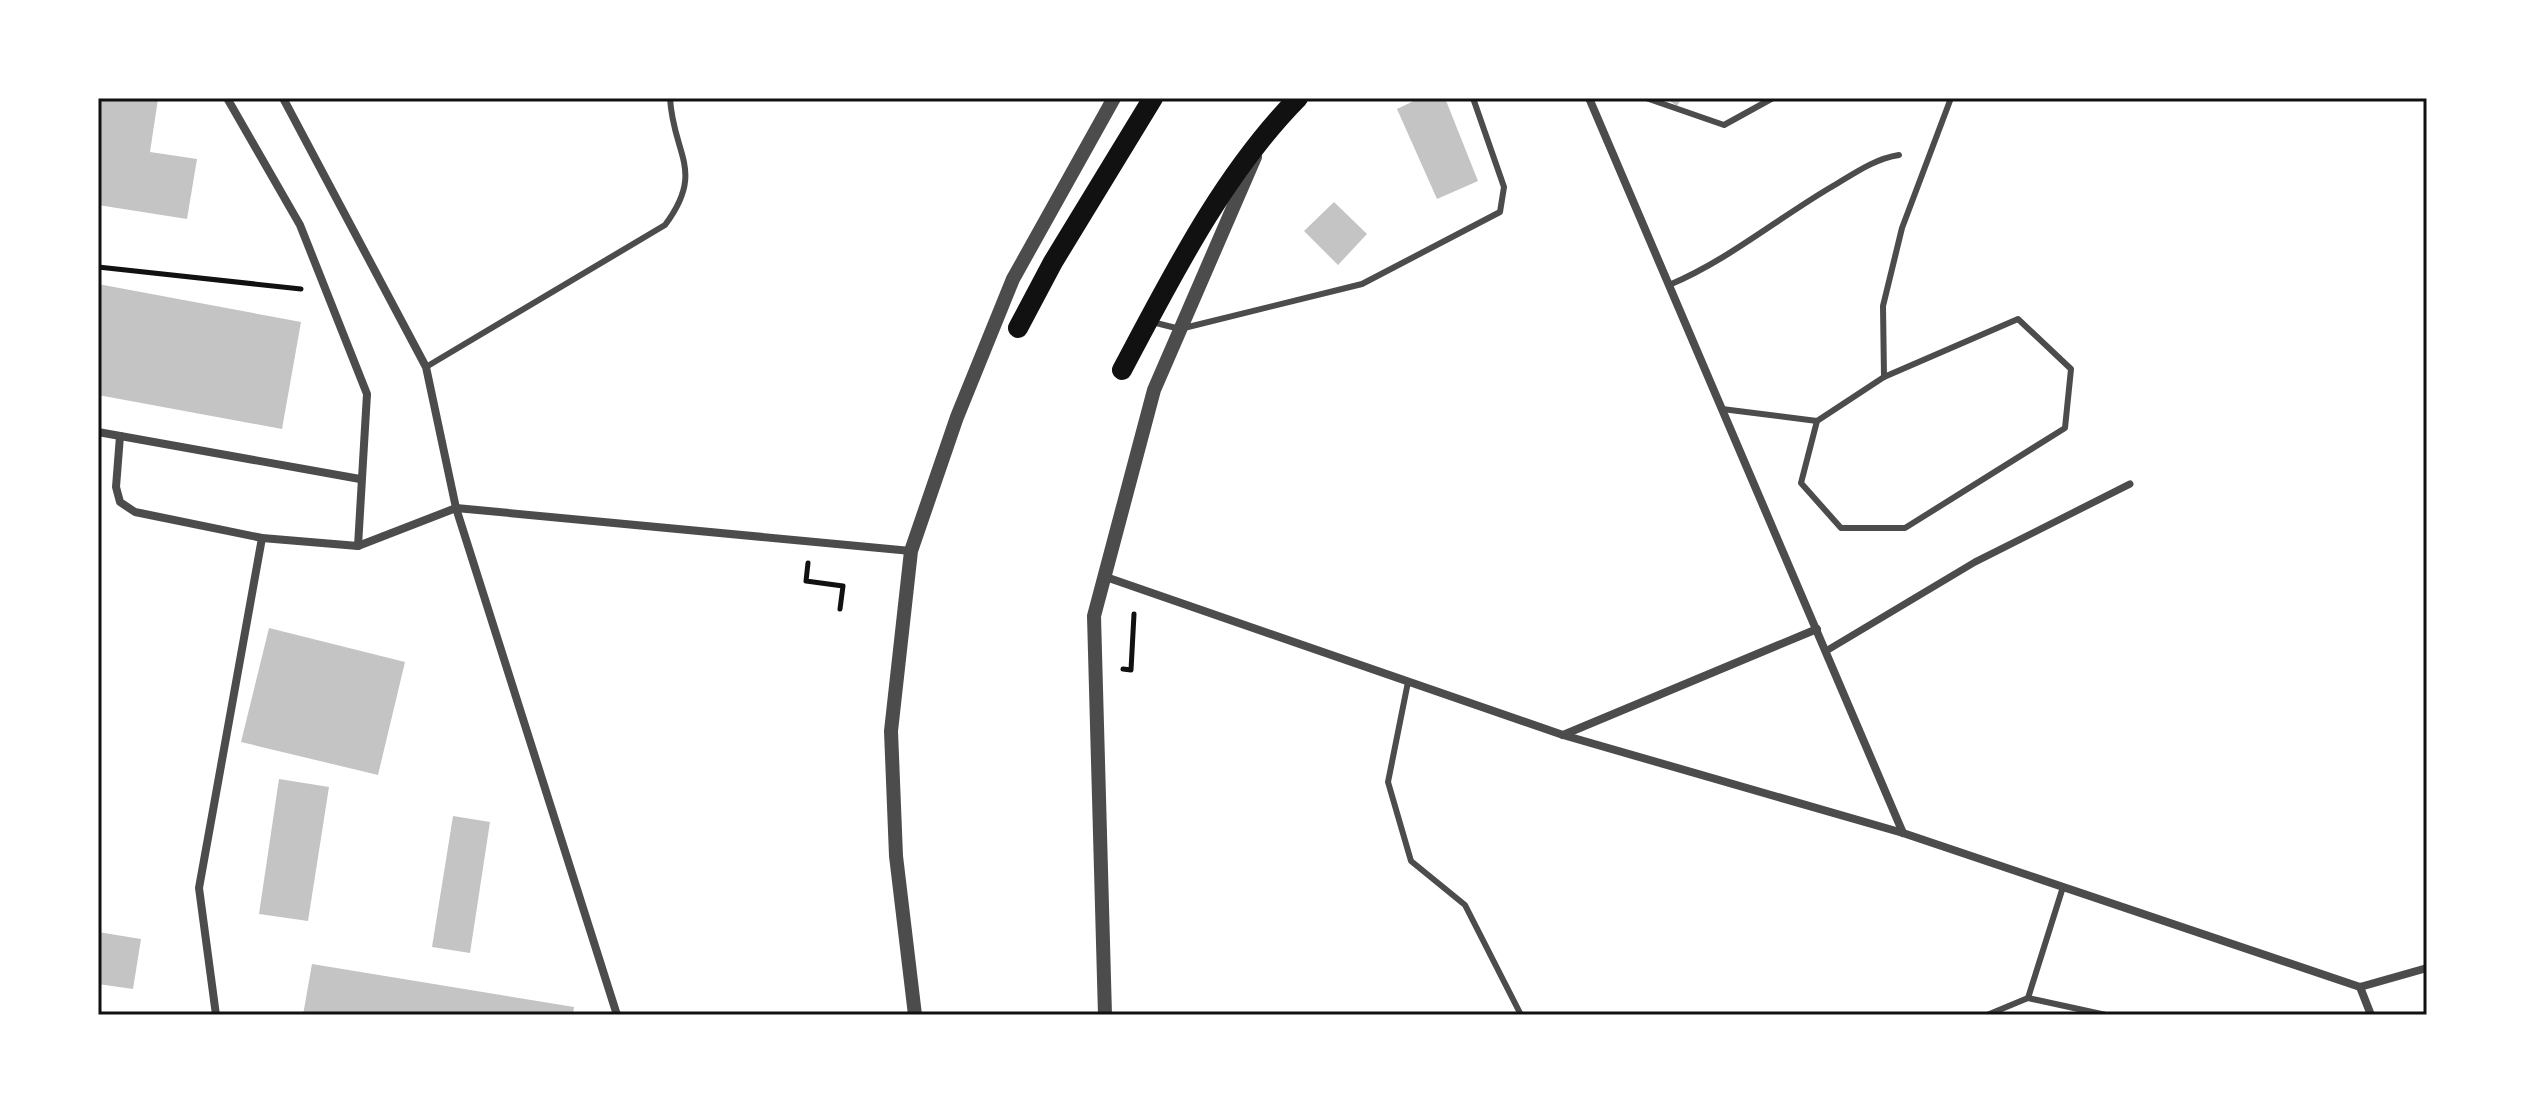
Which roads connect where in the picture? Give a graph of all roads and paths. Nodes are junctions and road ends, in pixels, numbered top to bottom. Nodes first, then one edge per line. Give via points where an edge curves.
1 (227, 98) edge
2 (283, 98) edge
3 (670, 98) edge
4 (1114, 98) edge
5 (1153, 98) edge
6 (1298, 98) edge
7 (1473, 98) edge
8 (1589, 98) edge
9 (1646, 98) edge
10 (1773, 98) edge
11 (1951, 98) edge
12 (1264, 136) junction
13 (1899, 155) dead end
14 (98, 267) edge
15 (1669, 285) junction
16 (326, 291) junction
17 (1148, 321) junction
18 (1018, 328) dead end
19 (1180, 329) junction
20 (426, 367) junction
21 (1122, 370) dead end
22 (1884, 377) junction
23 (1722, 409) junction
24 (1817, 421) junction
25 (98, 432) edge
26 (120, 436) junction
27 (360, 479) junction
28 (2130, 484) dead end
29 (456, 508) junction
30 (262, 538) junction
31 (358, 546) junction
32 (911, 551) junction
33 (808, 562) dead end
34 (1103, 576) junction
35 (840, 609) dead end
36 (1134, 614) dead end
37 (1817, 629) junction
38 (1124, 644) dead end
39 (1826, 651) junction
40 (1408, 682) junction
41 (1563, 735) junction
42 (1903, 833) junction
43 (2063, 887) junction
44 (2427, 968) edge
45 (2360, 987) junction
46 (2028, 998) junction
47 (216, 1015) edge
48 (617, 1015) edge
49 (915, 1015) edge
50 (1105, 1015) edge
51 (1521, 1015) edge
52 (1987, 1015) edge
53 (2106, 1015) edge
54 (2371, 1015) edge

1 - 16 street via 300,225
2 - 20 street
3 - 20 lane via 688,175 682,203 665,225
4 - 32 street via 1013,279
5 - 18 main road
6 - 12 main road
7 - 19 lane via 1504,187 1500,212 1362,284
8 - 15 street
9 - 10 lane via 1724,125
11 - 22 lane via 1902,228 1883,306
12 - 17 main road via 1200,229
12 - 19 street
13 - 15 lane via 1879,158 1696,274
14 - 16 path
15 - 23 street
16 - 27 street via 367,394
17 - 19 lane
17 - 21 main road
19 - 34 street via 1154,390
20 - 29 street
22 - 24 lane
22 - 24 lane via 2018,319 2071,369 2065,428 1905,528 1841,528 1801,483
23 - 24 lane
23 - 37 street
25 - 26 street
26 - 27 street
26 - 30 street via 120,502 135,512
27 - 31 street
28 - 39 street via 1975,562
29 - 31 street
29 - 32 street
29 - 48 street
30 - 31 street
30 - 47 street via 199,888
32 - 49 street via 891,731 896,856
33 - 35 path via 806,581 843,586
34 - 40 street
34 - 50 street via 1092,648
36 - 38 path via 1131,670 1122,669
37 - 39 street
37 - 41 street
39 - 42 street
40 - 41 street
40 - 51 lane via 1388,782 1411,861 1465,905
41 - 42 street
42 - 43 street
43 - 45 street
43 - 46 lane
44 - 45 street
45 - 54 street
46 - 52 lane
46 - 53 lane

